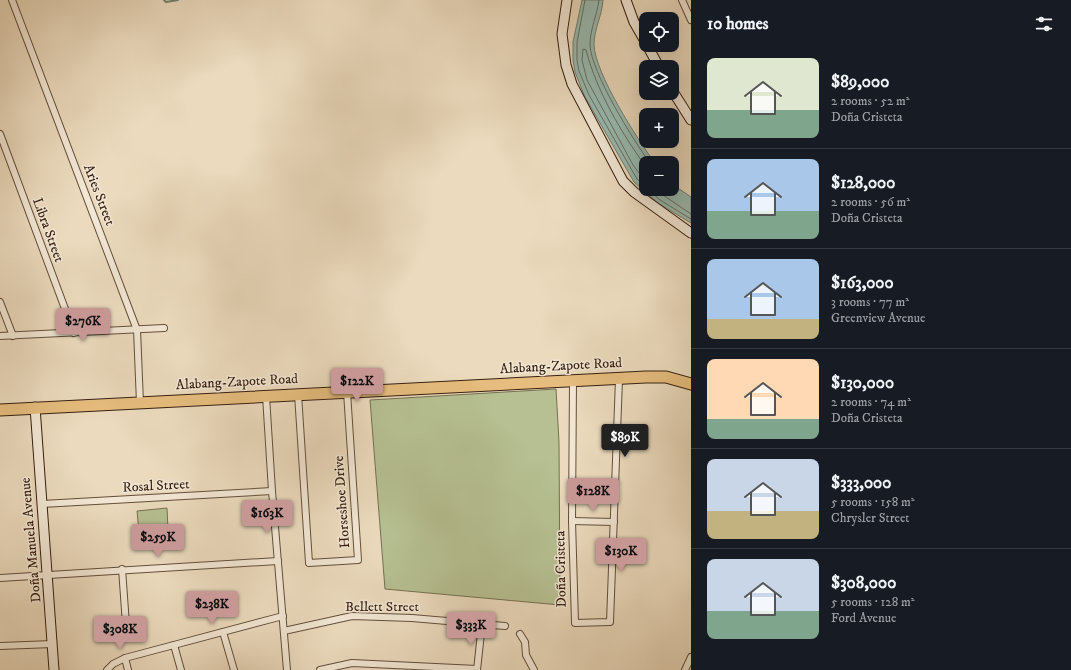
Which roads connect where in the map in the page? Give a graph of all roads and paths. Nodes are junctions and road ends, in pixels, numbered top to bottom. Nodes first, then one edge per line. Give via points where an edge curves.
1 (12, 0) edge
2 (567, 0) edge
3 (626, 0) edge
4 (682, 0) edge
5 (691, 20) edge
6 (639, 30) edge
7 (678, 100) edge
8 (691, 120) edge
9 (0, 134) edge
10 (691, 233) edge
11 (0, 302) edge
12 (164, 328) dead end
13 (137, 330) junction
14 (74, 333) junction
15 (0, 336) edge
16 (13, 336) junction
17 (619, 379) junction
18 (573, 381) junction
19 (691, 384) edge
20 (347, 392) junction
21 (298, 394) junction
22 (266, 396) junction
23 (140, 403) junction
24 (34, 408) junction
25 (0, 410) edge
26 (272, 491) junction
27 (42, 504) junction
28 (572, 520) junction
29 (614, 522) junction
30 (278, 561) junction
31 (122, 569) junction
32 (48, 576) junction
33 (0, 578) edge
34 (283, 616) junction
35 (482, 624) junction
36 (505, 626) dead end
37 (284, 631) junction
38 (223, 632) junction
39 (520, 634) dead end
40 (127, 638) dead end
41 (53, 644) junction
42 (174, 645) junction
43 (0, 646) edge
44 (691, 657) edge
45 (125, 658) junction
46 (352, 663) junction
47 (414, 668) edge
48 (477, 669) edge
49 (54, 670) edge
50 (107, 670) edge
51 (128, 670) edge
52 (181, 670) edge
53 (234, 670) edge
54 (287, 670) edge
55 (320, 670) edge
56 (353, 670) edge
57 (534, 670) edge
58 (685, 670) edge

1 - 13 street, Aries Street
2 - 10 main road via 562,34 566,65 572,84 623,181 634,192
3 - 6 main road
4 - 5 street
7 - 8 main road
9 - 14 street, Libra Street
11 - 16 street
12 - 13 street
13 - 14 street
13 - 23 street, Aries Street
14 - 16 street
15 - 16 street
17 - 18 highway, Alabang-Zapote Road
17 - 19 highway, Alabang-Zapote Road via 666,377
17 - 29 street, Doña Cristeta
18 - 20 highway, Alabang-Zapote Road
18 - 28 street, Doña Cristeta
20 - 21 highway, Alabang-Zapote Road
20 - 21 street, Horseshoe Drive via 358,560 309,563
21 - 22 highway, Alabang-Zapote Road
22 - 23 highway, Alabang-Zapote Road
22 - 26 street
23 - 24 highway, Alabang-Zapote Road
24 - 25 highway, Alabang-Zapote Road
24 - 27 main road, Doña Manuela Avenue
26 - 27 street, Rosal Street
26 - 30 street
27 - 32 main road, Doña Manuela Avenue
28 - 29 street
28 - 29 street, Doña Cristeta via 575,622 610,622
30 - 31 street
30 - 34 street
31 - 32 street
31 - 40 street
32 - 33 street
32 - 41 main road, Doña Manuela Avenue
34 - 37 street
34 - 38 street
35 - 36 street, Bellett Street
35 - 37 street, Bellett Street via 352,616
35 - 48 street
37 - 54 street
38 - 42 street
38 - 53 street
39 - 57 street via 525,642 526,655
41 - 43 street
41 - 49 main road, Doña Manuela Avenue
42 - 45 street
42 - 52 street
44 - 58 street
45 - 50 street
45 - 51 street
46 - 47 street
46 - 55 street
46 - 56 street
47 - 48 street

